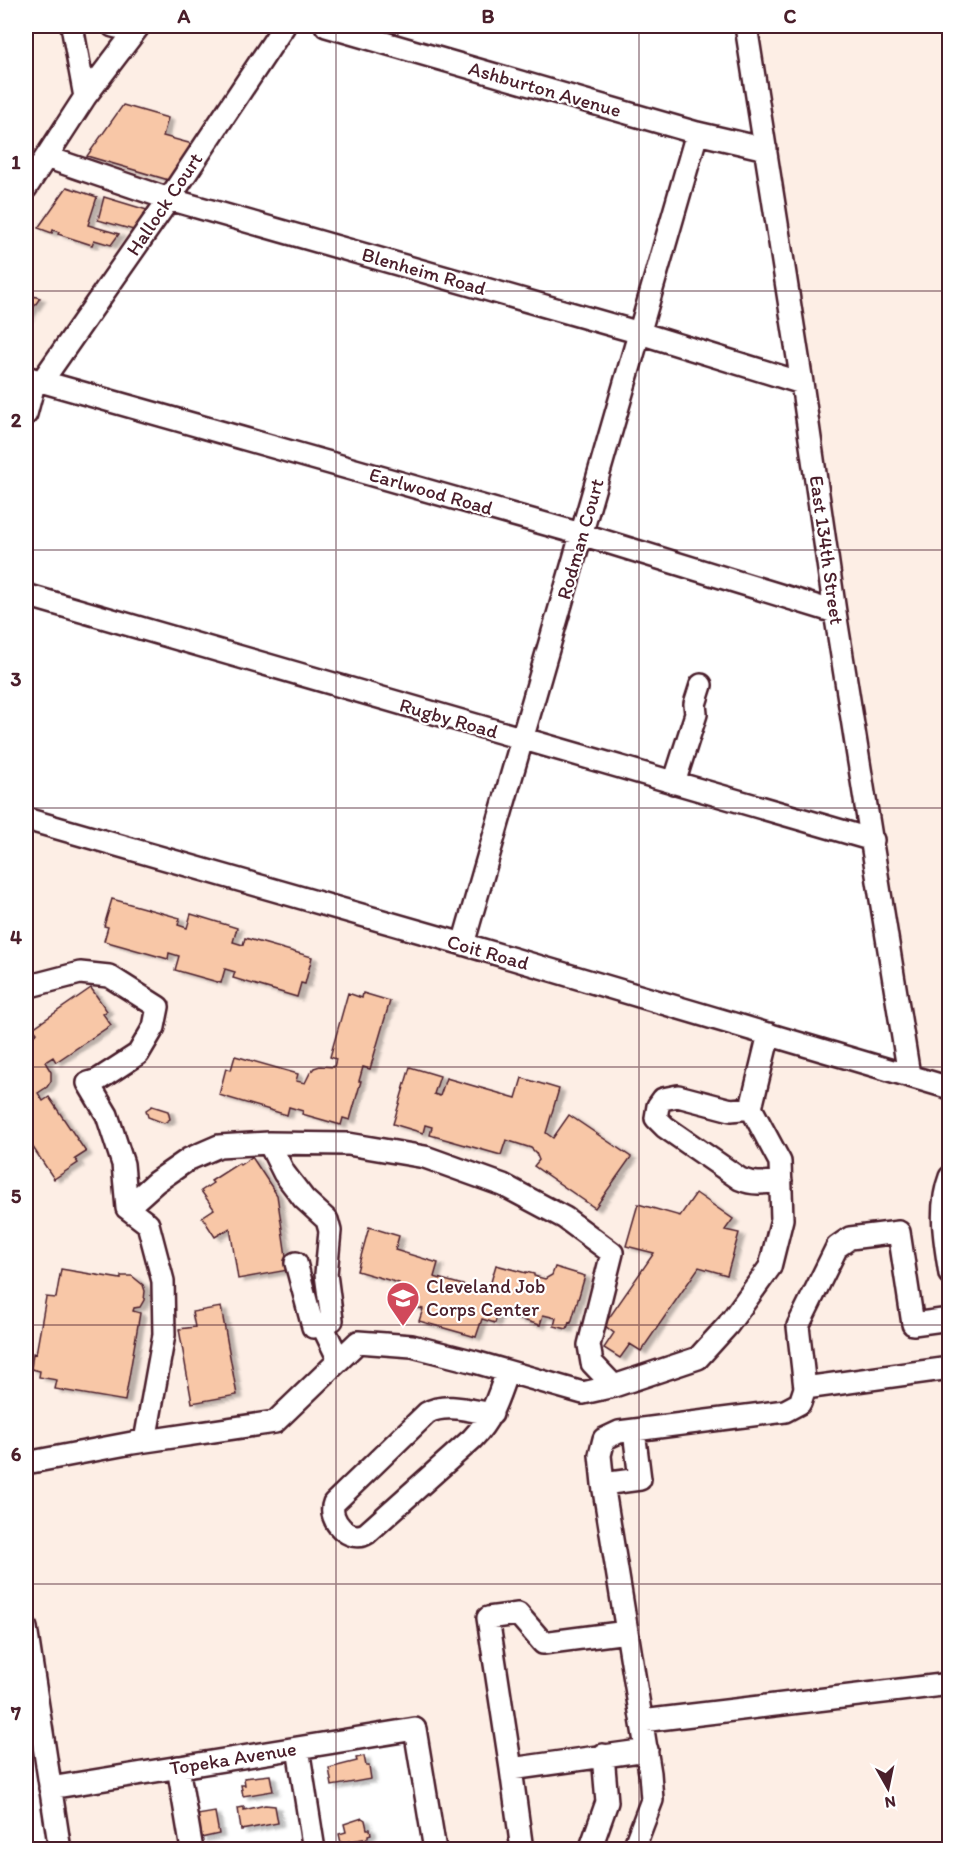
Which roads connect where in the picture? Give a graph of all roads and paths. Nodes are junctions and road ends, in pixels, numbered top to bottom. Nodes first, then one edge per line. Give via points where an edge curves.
1 (72, 26) edge
2 (112, 26) edge
3 (131, 26) edge
4 (139, 26) edge
5 (284, 26) edge
6 (326, 26) edge
7 (746, 26) edge
8 (85, 97) junction
9 (697, 133) junction
10 (766, 149) junction
11 (46, 157) junction
12 (26, 188) edge
13 (169, 199) junction
14 (640, 333) junction
15 (34, 379) edge
16 (802, 383) junction
17 (26, 414) edge
18 (581, 534) junction
19 (26, 595) edge
20 (835, 612) junction
21 (701, 685) dead end
22 (522, 740) junction
23 (674, 783) junction
24 (26, 819) edge
25 (873, 840) junction
26 (463, 944) junction
27 (26, 987) edge
28 (769, 1034) junction
29 (909, 1075) junction
30 (950, 1088) edge
31 (751, 1108) junction
32 (269, 1143) junction
33 (950, 1177) edge
34 (781, 1181) junction
35 (127, 1208) junction
36 (296, 1263) dead end
37 (950, 1274) edge
38 (950, 1319) edge
39 (322, 1325) junction
40 (339, 1360) junction
41 (950, 1368) edge
42 (507, 1372) junction
43 (614, 1386) junction
44 (805, 1388) junction
45 (492, 1414) junction
46 (634, 1431) junction
47 (145, 1441) junction
48 (26, 1463) edge
49 (603, 1484) junction
50 (26, 1628) edge
51 (627, 1632) junction
52 (27, 1654) edge
53 (950, 1684) edge
54 (642, 1721) junction
55 (298, 1748) junction
56 (647, 1750) junction
57 (603, 1755) junction
58 (178, 1767) junction
59 (511, 1769) junction
60 (50, 1788) junction
61 (60, 1850) edge
62 (192, 1850) edge
63 (314, 1850) edge
64 (435, 1850) edge
65 (522, 1850) edge
66 (590, 1850) edge
67 (633, 1850) edge

1 - 8 street
2 - 3 street
4 - 8 street
5 - 13 street, Hallock Court
6 - 9 street, Ashburton Avenue
7 - 10 street, East 134th Street
8 - 11 street
9 - 10 street, Ashburton Avenue
9 - 14 street, Rodman Court
10 - 16 street, East 134th Street
11 - 12 street
11 - 13 street, Blenheim Road
13 - 14 street, Blenheim Road
13 - 15 street, Hallock Court
14 - 16 street, Blenheim Road
14 - 18 street, Rodman Court
15 - 17 street, Hallock Court
15 - 18 street, Earlwood Road
16 - 20 street, East 134th Street
18 - 20 street, Earlwood Road
18 - 22 street, Rodman Court
19 - 22 street, Rugby Road
20 - 25 street, East 134th Street
21 - 23 street
22 - 23 street, Rugby Road
22 - 26 street, Rodman Court
23 - 25 street, Rugby Road
24 - 26 street, Coit Road
25 - 29 street, East 134th Street
26 - 28 street, Coit Road
27 - 35 street via 80,973 109,976 158,1007 154,1027 138,1054 88,1083 107,1115 123,1164
28 - 29 street, Coit Road
28 - 31 street
29 - 30 street, Coit Road
31 - 34 street via 780,1162
31 - 34 street via 731,1110 678,1096 663,1099 656,1118 740,1179 751,1184
32 - 35 street via 219,1146 189,1159
32 - 39 street via 284,1173 327,1220 330,1231 326,1274 332,1320
32 - 43 street via 348,1144 425,1157 503,1185 565,1218 612,1253 589,1345 592,1363
33 - 37 street via 942,1211
34 - 43 street via 782,1219 770,1267 728,1325 698,1358
35 - 47 street via 148,1224 163,1281 164,1335
36 - 39 street via 313,1327
38 - 44 street via 913,1324 899,1232 850,1238 837,1247 798,1326
39 - 40 street
40 - 42 street via 358,1342 411,1346
40 - 47 street via 275,1422
41 - 44 street
42 - 43 street via 583,1393
42 - 45 street
44 - 46 street via 800,1403 785,1411
45 - 45 street via 472,1439 362,1537 347,1534 333,1516 334,1503 427,1413 446,1408
46 - 49 street via 604,1439 600,1455
46 - 49 street via 640,1479
47 - 48 street
49 - 51 street
50 - 52 street
51 - 54 street
51 - 59 street via 543,1643 518,1614 488,1618
52 - 60 street
53 - 54 street
54 - 56 street
55 - 58 street, Topeka Avenue
55 - 63 street
55 - 64 street, Topeka Avenue via 416,1729
56 - 57 street
56 - 67 street via 652,1800
57 - 59 street
57 - 66 street via 608,1802
58 - 60 street, Topeka Avenue
58 - 62 street
59 - 65 street
60 - 61 street

